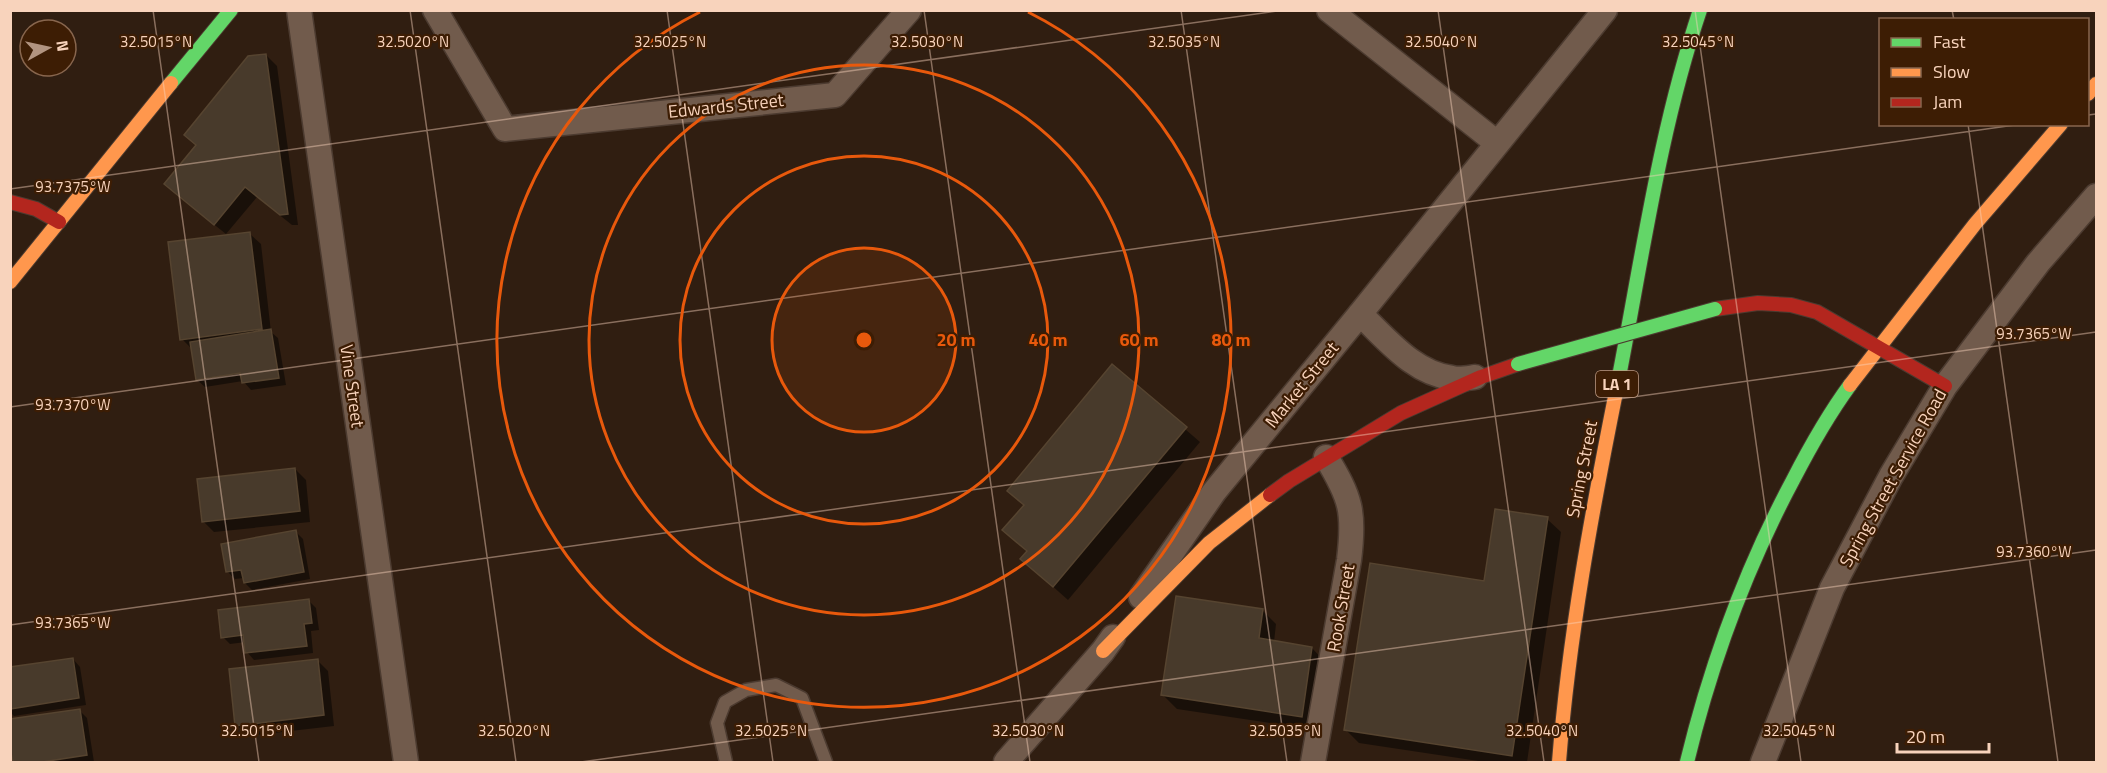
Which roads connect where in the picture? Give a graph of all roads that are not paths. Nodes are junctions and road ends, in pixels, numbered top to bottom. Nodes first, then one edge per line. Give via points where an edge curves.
1 (231, 10) edge
2 (299, 10) edge
3 (435, 10) edge
4 (909, 10) edge
5 (1329, 10) edge
6 (1605, 10) edge
7 (1700, 10) edge
8 (2059, 126) edge
9 (1497, 143) junction
10 (2097, 196) edge
11 (10, 202) edge
12 (59, 222) junction
13 (10, 282) edge
14 (1360, 314) junction
15 (1879, 347) junction
16 (1480, 376) junction
17 (1945, 386) junction
18 (1326, 458) junction
19 (1103, 651) junction
20 (406, 762) edge
21 (726, 762) edge
22 (826, 762) edge
23 (1006, 762) edge
24 (1313, 762) edge
25 (1559, 762) edge
26 (1687, 762) edge
27 (1763, 762) edge

1 - 12 main road
2 - 20 street, Vine Street
3 - 4 street, Edwards Street via 505,129 835,95
5 - 9 street
6 - 9 street, Market Street
7 - 25 main road, Spring Street / LA 1 via 1674,94 1584,554 1570,643
8 - 15 main road via 1945,260
9 - 14 street, Market Street
10 - 17 street, Spring Street Service Road via 2038,262
11 - 12 main road via 40,210
12 - 13 main road
14 - 16 street via 1405,357 1428,372 1453,379
14 - 19 street, Market Street via 1214,492
15 - 16 main road, bridge via 1817,312 1758,303 1715,309
15 - 17 main road
15 - 26 main road via 1836,406 1764,538 1722,638
16 - 18 main road via 1401,413
17 - 27 street, Spring Street Service Road via 1891,476 1832,588
18 - 19 main road via 1271,494 1209,543
18 - 24 street, Rook Street via 1347,494 1353,530
19 - 23 street, Market Street
21 - 22 lane via 717,723 725,702 746,690 776,685 802,698

